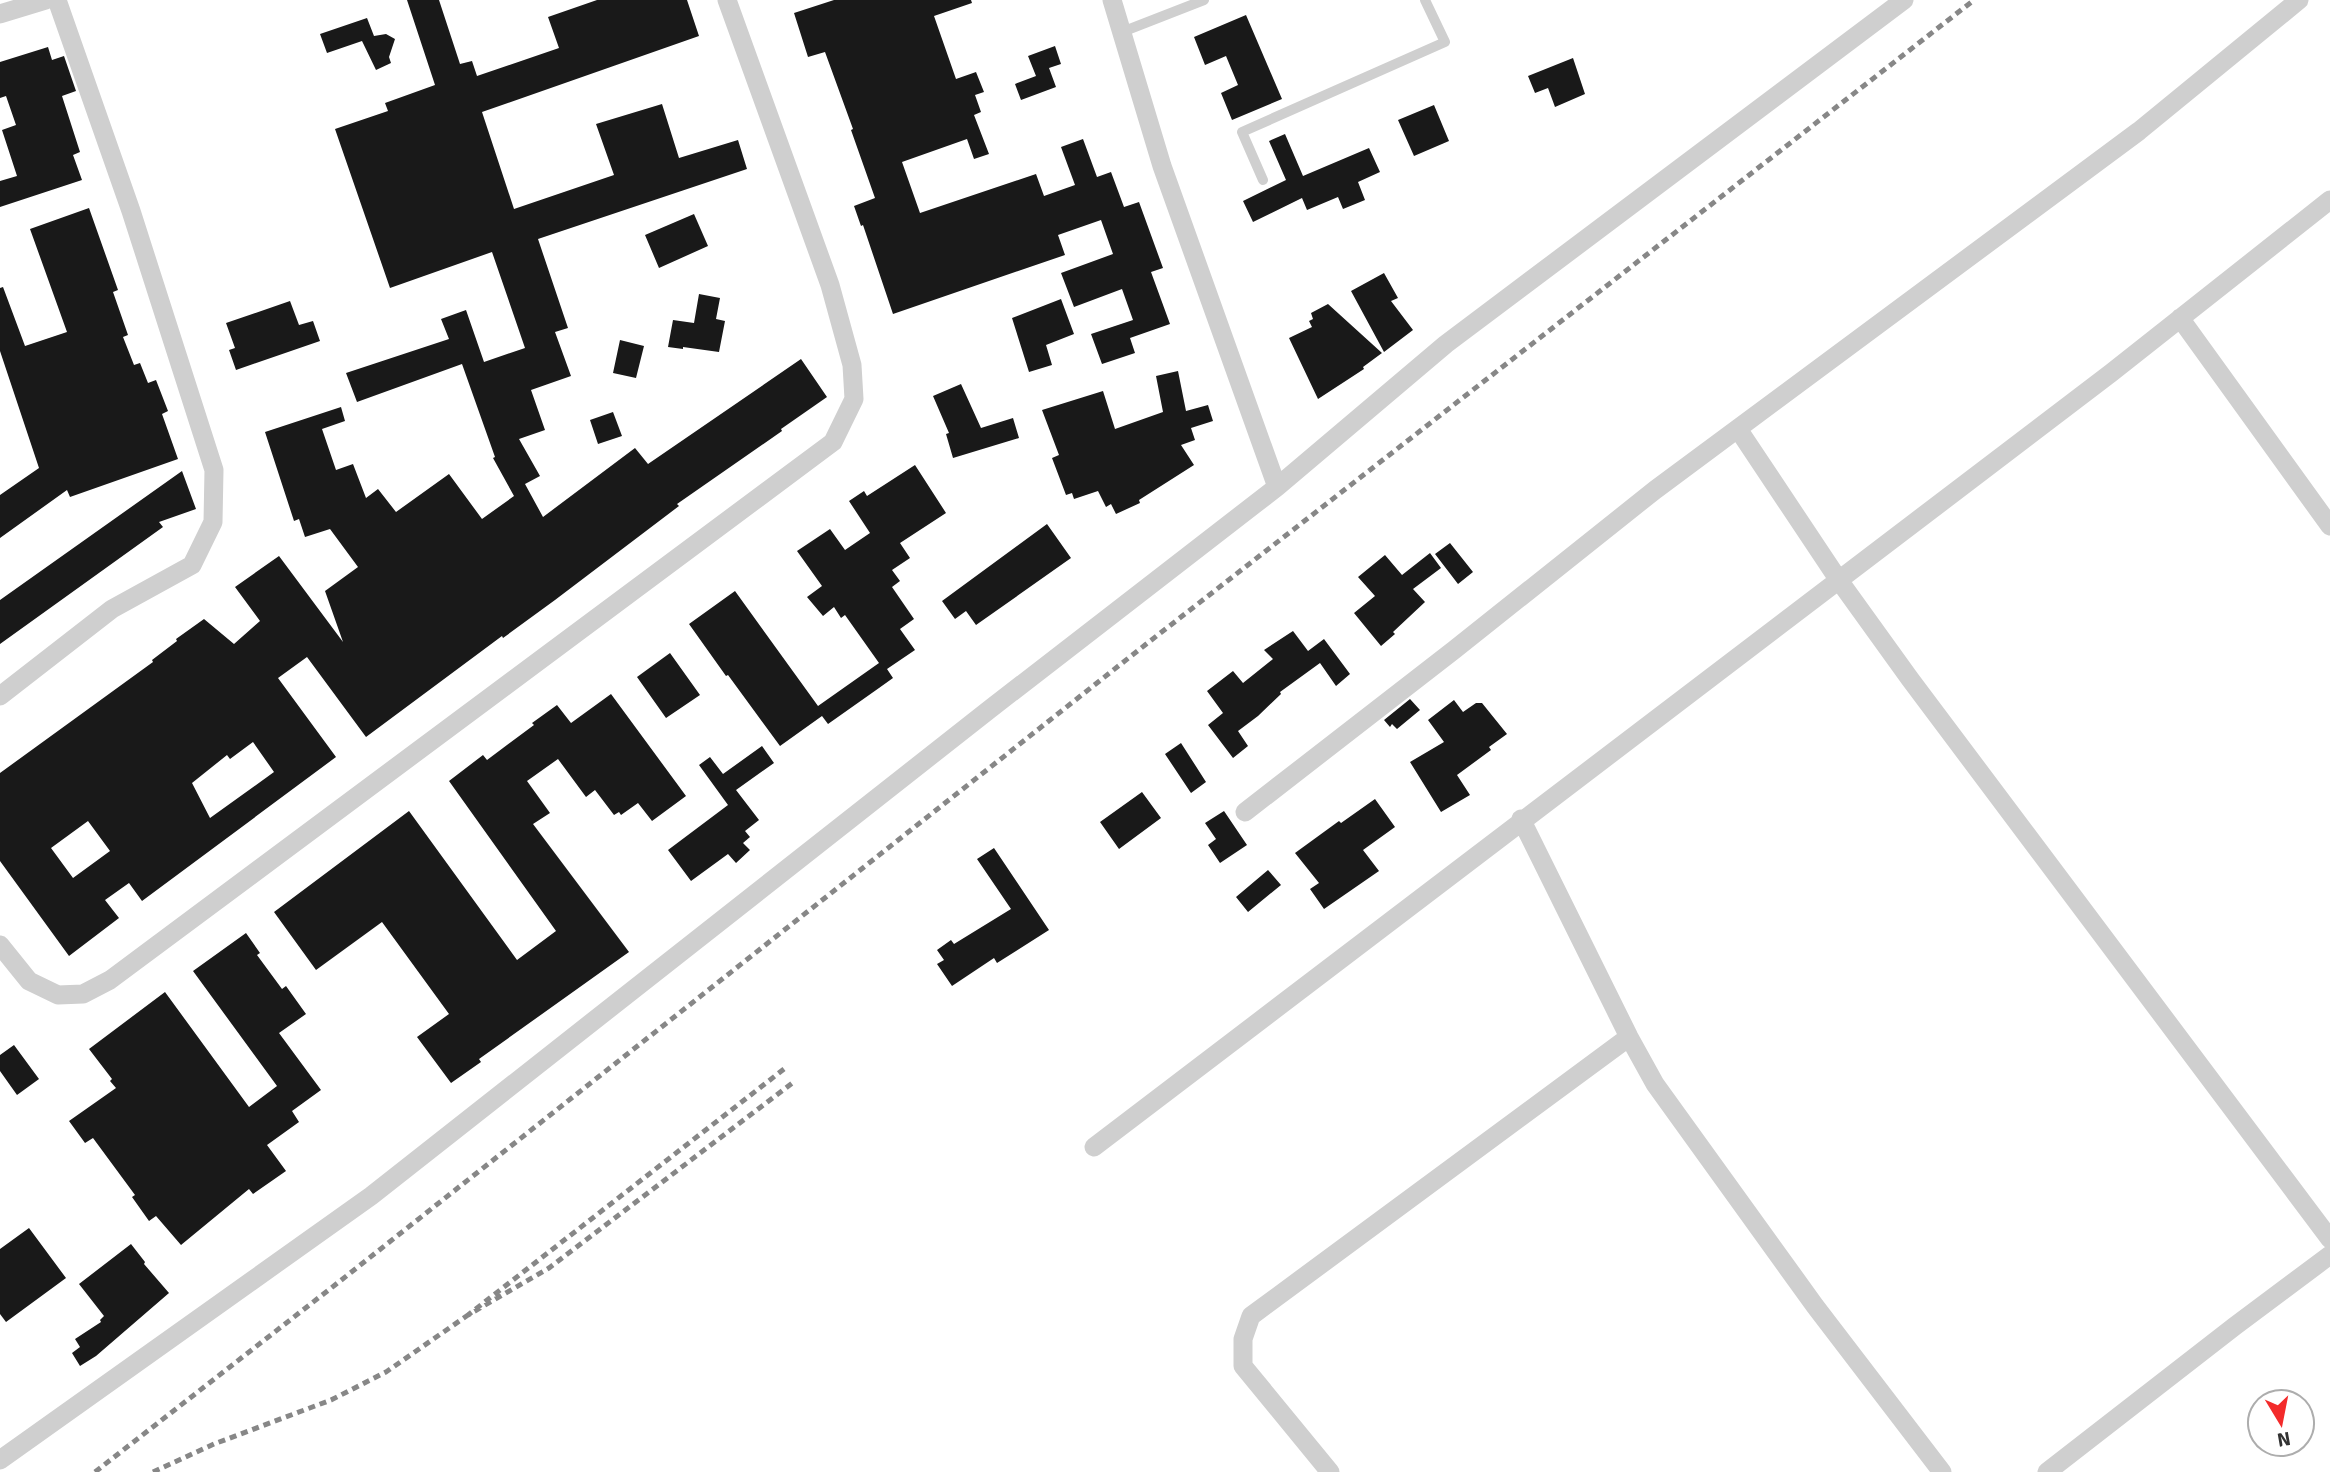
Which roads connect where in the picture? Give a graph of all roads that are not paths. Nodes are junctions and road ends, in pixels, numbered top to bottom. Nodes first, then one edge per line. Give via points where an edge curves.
1 (46, 0) edge
2 (57, 0) edge
3 (727, 0) edge
4 (1112, 0) edge
5 (1205, 0) edge
6 (1426, 0) edge
7 (1904, 0) edge
8 (2299, 0) edge
9 (0, 14) edge
10 (1122, 32) junction
11 (1263, 180) dead end
12 (2330, 200) edge
13 (2180, 318) junction
14 (1738, 429) junction
15 (1277, 487) junction
16 (2330, 526) edge
17 (1838, 579) junction
18 (0, 696) edge
19 (1245, 812) dead end
20 (1521, 819) junction
21 (0, 945) edge
22 (1629, 1037) junction
23 (1094, 1147) dead end
24 (2330, 1239) edge
25 (2330, 1255) edge
26 (0, 1460) edge
27 (1331, 1472) edge
28 (1942, 1472) edge
29 (2047, 1472) edge

1 - 9 street
2 - 18 street via 214,470 213,522 192,565 113,609
3 - 21 street via 830,285 852,365 854,399 833,442 110,980 83,994 58,995 29,981
4 - 10 street
5 - 10 lane
6 - 11 lane via 1445,42 1242,132
7 - 15 street via 1446,344
8 - 14 street via 2139,131
10 - 15 street via 1162,166
12 - 13 street
13 - 16 street
13 - 17 street
14 - 17 street
14 - 19 street
15 - 26 street via 371,1196
17 - 20 street
17 - 24 street
20 - 22 street
20 - 23 street
22 - 27 street via 1251,1316 1243,1366
22 - 28 street via 1655,1084 1815,1307
25 - 29 street

